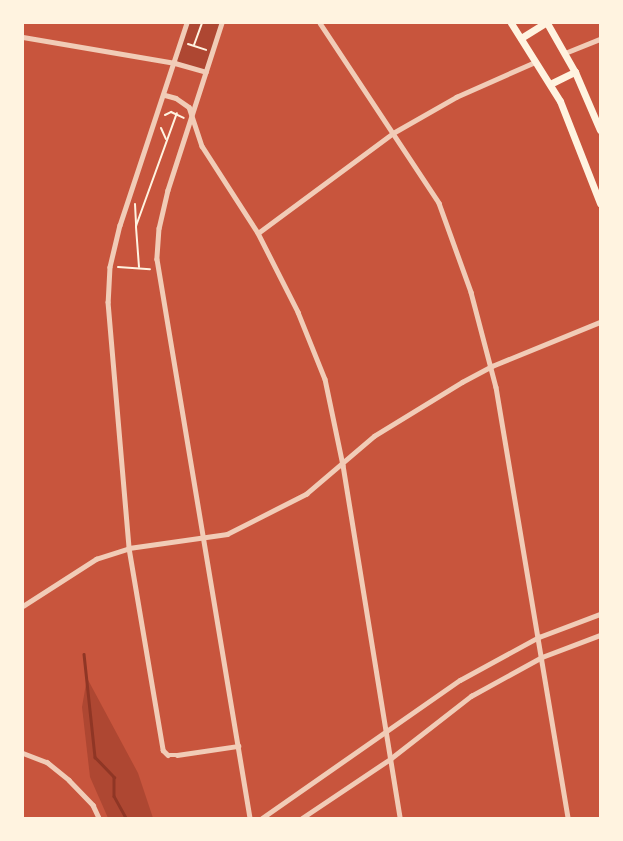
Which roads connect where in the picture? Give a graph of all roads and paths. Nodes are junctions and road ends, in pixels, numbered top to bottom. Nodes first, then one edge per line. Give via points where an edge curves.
1 (187, 23) edge
2 (202, 23) edge
3 (222, 23) edge
4 (320, 23) edge
5 (511, 23) edge
6 (546, 23) edge
7 (23, 37) edge
8 (521, 38) junction
9 (600, 39) edge
10 (181, 41) junction
11 (194, 46) junction
12 (212, 52) junction
13 (565, 53) junction
14 (174, 62) junction
15 (536, 62) junction
16 (206, 72) junction
17 (575, 72) junction
18 (550, 84) junction
19 (164, 94) junction
20 (177, 113) junction
21 (163, 118) dead end
22 (192, 118) junction
23 (153, 127) junction
24 (600, 130) edge
25 (393, 133) junction
26 (186, 139) junction
27 (166, 140) junction
28 (132, 191) junction
29 (600, 203) edge
30 (136, 226) junction
31 (258, 233) junction
32 (110, 267) junction
33 (139, 268) junction
34 (158, 269) junction
35 (600, 322) edge
36 (492, 366) junction
37 (342, 465) junction
38 (204, 538) junction
39 (129, 548) junction
40 (23, 606) edge
41 (600, 614) edge
42 (600, 635) edge
43 (539, 638) junction
44 (542, 657) junction
45 (386, 732) junction
46 (237, 746) junction
47 (23, 753) edge
48 (390, 759) junction
49 (99, 818) edge
50 (250, 818) edge
51 (262, 818) edge
52 (302, 818) edge
53 (400, 818) edge
54 (568, 818) edge

1 - 10 street
2 - 11 path
3 - 12 street
4 - 25 street
5 - 8 main road
6 - 8 main road
6 - 13 main road
7 - 14 street
8 - 15 main road
9 - 13 street
10 - 11 path
10 - 14 street
11 - 12 path
12 - 16 street
13 - 17 main road
14 - 16 street
14 - 19 street
15 - 18 main road
15 - 25 street via 456,97
16 - 22 street
17 - 18 main road
17 - 24 main road
18 - 29 main road
19 - 22 street via 183,102
19 - 23 street
20 - 21 path
20 - 26 path via 185,119
20 - 27 path
22 - 26 street
22 - 31 street via 202,146
23 - 27 path via 160,126
23 - 28 street
25 - 31 street
25 - 36 street via 439,203
26 - 34 street via 159,228
27 - 30 path
28 - 30 path
28 - 32 street
30 - 33 path
31 - 37 street via 325,379
32 - 33 path
32 - 39 street via 108,302
33 - 34 path
34 - 38 street
35 - 36 street
36 - 37 street via 374,436
36 - 43 street
37 - 38 street via 306,494 227,534
37 - 45 street
38 - 39 street
38 - 46 street
39 - 40 street via 96,559
39 - 46 street via 163,750 177,755
41 - 43 street
42 - 44 street
43 - 44 street
43 - 45 street via 460,680
44 - 48 street via 471,696
44 - 54 street
45 - 48 street
45 - 51 street
46 - 50 street
47 - 49 street via 47,762 69,780
48 - 52 street
48 - 53 street

